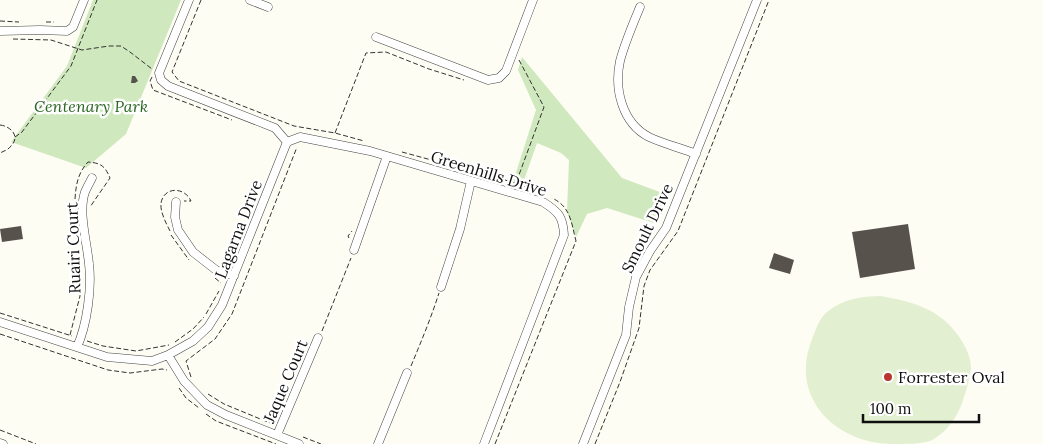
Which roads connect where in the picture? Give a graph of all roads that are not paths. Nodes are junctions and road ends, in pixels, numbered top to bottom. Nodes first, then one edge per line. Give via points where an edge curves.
1 (84, 0) edge
2 (189, 0) edge
3 (250, 0) edge
4 (533, 0) edge
5 (757, 0) edge
6 (640, 6) dead end
7 (268, 7) dead end
8 (0, 31) edge
9 (376, 37) dead end
10 (287, 142) junction
11 (696, 154) junction
12 (387, 156) junction
13 (92, 178) dead end
14 (471, 181) junction
15 (176, 202) dead end
16 (354, 250) road end
17 (234, 276) junction
18 (441, 287) road end
19 (0, 322) edge
20 (318, 338) road end
21 (77, 347) junction
22 (168, 355) junction
23 (407, 373) road end
24 (279, 432) junction
25 (299, 444) edge
26 (378, 444) edge
27 (484, 444) edge
28 (583, 444) edge

1 - 8 street via 73,27 67,31
2 - 10 street via 160,74 161,80 168,86 275,128
3 - 7 street
4 - 9 street via 506,71 499,78 488,80
5 - 11 street, Smoult Drive
6 - 11 street via 620,60 618,82 621,102 636,128 649,137
10 - 12 street, Greenhills Drive via 300,137
10 - 17 street, Lagarna Drive
11 - 28 street, Smoult Drive via 666,228 636,277 626,335
12 - 14 street, Greenhills Drive
12 - 16 street
13 - 21 street, Ruairi Court via 84,193 83,217 90,266 89,298
14 - 18 street
14 - 27 street, Greenhills Drive via 543,202 563,220 564,235
15 - 17 street via 178,230 193,252 216,270
17 - 22 street, Lagarna Drive via 208,327 193,341
19 - 21 street, Lagarna Drive
20 - 24 street, Jaque Court
21 - 22 street, Lagarna Drive via 107,358 128,360 152,361
22 - 24 street via 184,381 207,405 226,415
23 - 26 street
24 - 25 street

